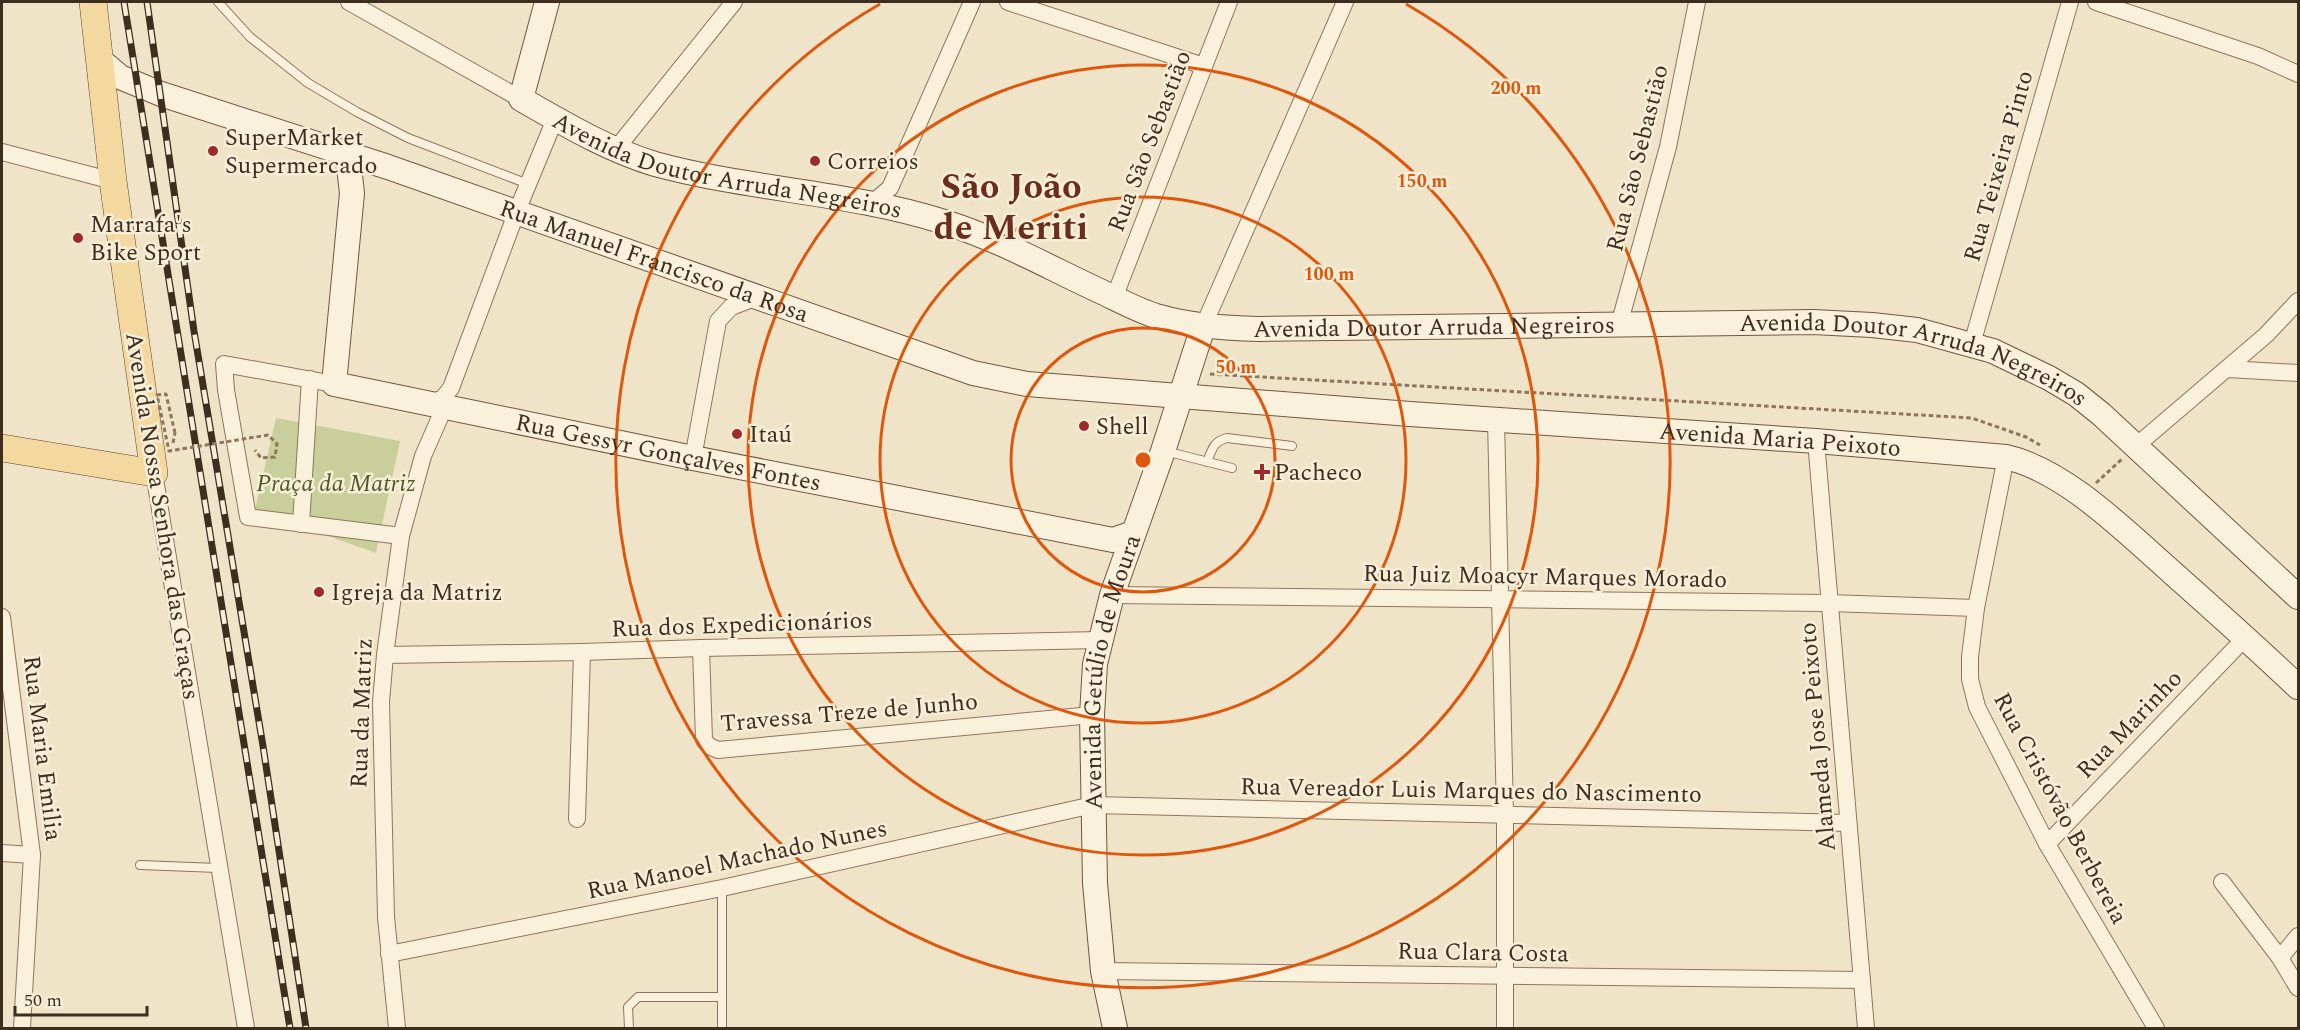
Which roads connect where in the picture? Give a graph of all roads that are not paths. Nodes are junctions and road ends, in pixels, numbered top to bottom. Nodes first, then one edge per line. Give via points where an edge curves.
1 (93, 2) edge
2 (218, 2) edge
3 (349, 2) edge
4 (547, 2) edge
5 (734, 2) edge
6 (972, 2) edge
7 (1008, 2) edge
8 (1229, 2) edge
9 (1346, 2) edge
10 (1698, 2) edge
11 (2070, 2) edge
12 (2097, 2) edge
13 (101, 61) junction
14 (1204, 66) junction
15 (2298, 74) edge
16 (136, 85) junction
17 (521, 99) junction
18 (555, 119) junction
19 (107, 120) junction
20 (616, 149) junction
21 (2, 152) edge
22 (345, 154) junction
23 (388, 166) junction
24 (113, 181) junction
25 (528, 184) junction
26 (352, 193) junction
27 (892, 199) junction
28 (517, 212) junction
29 (757, 297) junction
30 (1114, 297) junction
31 (2298, 300) edge
32 (1619, 325) junction
33 (1203, 327) junction
34 (1972, 344) junction
35 (2228, 369) junction
36 (2298, 373) edge
37 (310, 379) junction
38 (334, 384) junction
39 (1180, 398) junction
40 (436, 406) junction
41 (1496, 420) junction
42 (1816, 441) junction
43 (1292, 446) dead end
44 (2136, 446) junction
45 (2, 448) edge
46 (1163, 451) junction
47 (2006, 457) junction
48 (693, 458) junction
49 (1207, 462) junction
50 (1232, 468) dead end
51 (154, 473) junction
52 (301, 524) junction
53 (401, 536) junction
54 (1123, 543) junction
55 (1113, 595) junction
56 (2298, 597) edge
57 (1502, 599) junction
58 (1829, 603) junction
59 (1976, 608) junction
60 (2, 617) edge
61 (2246, 637) junction
62 (1100, 640) junction
63 (701, 648) junction
64 (582, 652) junction
65 (385, 655) junction
66 (2298, 687) edge
67 (1092, 715) junction
68 (1093, 805) junction
69 (1505, 815) junction
70 (577, 819) dead end
71 (1848, 823) junction
72 (2047, 844) junction
73 (2, 853) edge
74 (32, 855) junction
75 (140, 866) dead end
76 (218, 868) junction
77 (2223, 882) dead end
78 (722, 888) junction
79 (2298, 936) edge
80 (389, 954) junction
81 (2280, 958) junction
82 (1103, 971) junction
83 (1507, 976) junction
84 (1862, 980) junction
85 (2298, 988) edge
86 (722, 996) junction
87 (22, 1029) edge
88 (246, 1029) edge
89 (397, 1029) edge
90 (629, 1029) edge
91 (722, 1029) edge
92 (1115, 1029) edge
93 (1505, 1029) edge
94 (1866, 1029) edge
95 (2156, 1029) edge

1 - 13 main road, Avenida Nossa Senhora das Graças
2 - 25 lane via 250,37 308,83 347,106 408,138
3 - 17 street
4 - 17 main road
5 - 20 street
6 - 27 street
7 - 14 street
8 - 14 street, Rua São Sebastião
9 - 33 street
10 - 32 street, Rua São Sebastião via 1668,147
11 - 34 street, Rua Teixeira Pinto
12 - 15 street via 2258,56
13 - 16 main road, Rua Manuel Francisco da Rosa via 110,71
13 - 19 main road, Avenida Nossa Senhora das Graças
14 - 30 street, Rua São Sebastião
16 - 19 main road via 112,103
16 - 22 main road, Rua Manuel Francisco da Rosa
17 - 18 main road, Avenida Doutor Arruda Negreiros
18 - 20 main road, Avenida Doutor Arruda Negreiros
18 - 25 street, Rua da Matriz
19 - 24 main road, Avenida Nossa Senhora das Graças
20 - 27 main road, Avenida Doutor Arruda Negreiros via 653,163 737,183 871,204
21 - 24 street
22 - 23 main road, Rua Manuel Francisco da Rosa
22 - 26 main road
23 - 26 main road via 371,173
23 - 28 main road, Rua Manuel Francisco da Rosa
24 - 51 main road, Avenida Nossa Senhora das Graças
25 - 28 street, Rua da Matriz
26 - 38 main road
27 - 30 main road, Avenida Doutor Arruda Negreiros
28 - 29 main road, Rua Manuel Francisco da Rosa
28 - 40 street, Rua da Matriz via 452,388
29 - 39 main road, Rua Manuel Francisco da Rosa via 973,373 1027,384
29 - 48 street via 730,307 718,321
30 - 33 main road, Avenida Doutor Arruda Negreiros via 1154,315
31 - 35 street
32 - 33 main road, Avenida Doutor Arruda Negreiros
32 - 34 main road, Avenida Doutor Arruda Negreiros via 1872,324
33 - 39 main road, Avenida Getúlio de Moura
34 - 44 main road, Avenida Doutor Arruda Negreiros via 2023,365 2076,394
35 - 36 street
35 - 44 street
37 - 38 street, Rua Gessyr Gonçalves Fontes
37 - 52 street
37 - 52 street, Rua Gessyr Gonçalves Fontes via 224,364 248,517
38 - 40 main road, Rua Gessyr Gonçalves Fontes
39 - 41 main road, Avenida Maria Peixoto
39 - 46 main road, Avenida Getúlio de Moura
40 - 48 main road, Rua Gessyr Gonçalves Fontes
40 - 53 street, Rua da Matriz
41 - 42 main road, Avenida Maria Peixoto
41 - 57 street
42 - 47 main road, Avenida Maria Peixoto
42 - 58 street, Alameda Jose Peixoto
43 - 49 lane via 1227,438 1213,446
44 - 56 main road, Avenida Doutor Arruda Negreiros
45 - 51 main road
46 - 49 lane
46 - 54 main road, Avenida Getúlio de Moura
47 - 59 street, Rua Cristóvão Berbereia
47 - 61 main road, Avenida Maria Peixoto via 2041,469 2082,497
48 - 54 main road, Rua Gessyr Gonçalves Fontes
49 - 50 lane
51 - 76 street, Avenida Nossa Senhora das Graças
52 - 53 street
53 - 65 street, Rua da Matriz
54 - 55 main road, Avenida Getúlio de Moura
55 - 57 street, Rua Juiz Moacyr Marques Morado
55 - 62 main road, Avenida Getúlio de Moura
57 - 58 street, Rua Juiz Moacyr Marques Morado
57 - 69 street
58 - 59 street, Rua Juiz Moacyr Marques Morado
58 - 71 street, Alameda Jose Peixoto
59 - 72 street, Rua Cristóvão Berbereia via 1970,680 1977,707
60 - 74 street, Rua Maria Emilia
61 - 66 main road, Avenida Maria Peixoto
61 - 72 street, Rua Marinho
62 - 63 street, Rua dos Expedicionários
62 - 67 main road, Avenida Getúlio de Moura
63 - 64 street, Rua dos Expedicionários
63 - 67 street, Travessa Treze de Junho via 704,740 717,750
64 - 65 street, Rua dos Expedicionários
64 - 70 street
65 - 80 street, Rua da Matriz via 381,788
67 - 68 main road, Avenida Getúlio de Moura
68 - 69 street, Rua Vereador Luis Marques do Nascimento
68 - 78 street, Rua Manoel Machado Nunes
68 - 82 main road, Avenida Getúlio de Moura
69 - 71 street, Rua Vereador Luis Marques do Nascimento
69 - 83 street
71 - 84 street, Alameda Jose Peixoto
72 - 95 street, Rua Cristóvão Berbereia
73 - 74 street
74 - 87 street, Rua Maria Emilia
75 - 76 lane
76 - 88 street, Avenida Nossa Senhora das Graças
77 - 81 street
78 - 80 street, Rua Manoel Machado Nunes
78 - 86 lane
79 - 81 street
80 - 89 street, Rua da Matriz
81 - 85 street
82 - 83 street, Rua Clara Costa
82 - 92 main road, Avenida Getúlio de Moura
83 - 84 street, Rua Clara Costa
83 - 93 street
84 - 94 street, Alameda Jose Peixoto
86 - 90 lane via 638,997 628,1006
86 - 91 lane

